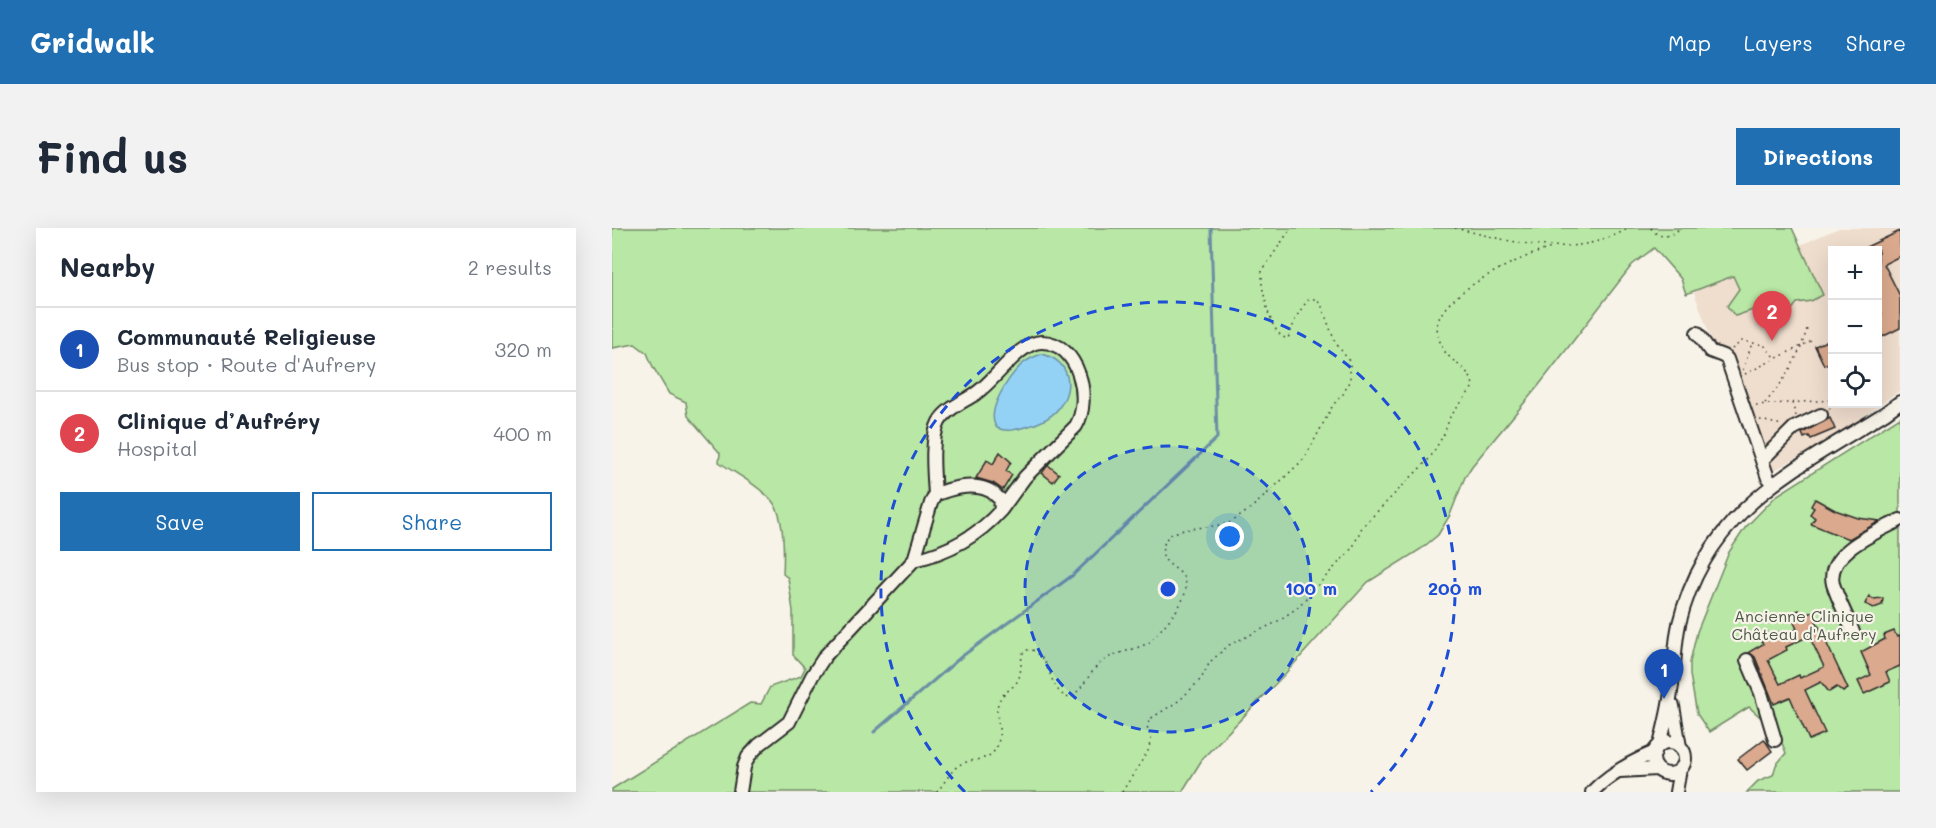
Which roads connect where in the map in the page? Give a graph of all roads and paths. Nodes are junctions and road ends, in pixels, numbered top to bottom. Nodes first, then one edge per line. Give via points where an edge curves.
1 (1291, 228) edge
2 (1455, 228) edge
3 (1629, 228) edge
4 (1651, 228) edge
5 (1680, 228) edge
6 (1552, 248) junction
7 (1807, 329) dead end
8 (1697, 333) dead end
9 (1811, 341) dead end
10 (1753, 343) junction
11 (1802, 345) junction
12 (1724, 356) junction
13 (1776, 359) junction
14 (1828, 400) edge
15 (1791, 402) junction
16 (1900, 402) edge
17 (1765, 404) junction
18 (1745, 411) junction
19 (1821, 415) dead end
20 (1797, 427) junction
21 (1762, 460) junction
22 (1772, 484) junction
23 (935, 495) junction
24 (1001, 510) junction
25 (1900, 520) edge
26 (914, 560) junction
27 (1853, 632) dead end
28 (1748, 660) dead end
29 (1671, 693) junction
30 (1775, 740) dead end
31 (1680, 747) junction
32 (1657, 749) junction
33 (1680, 769) junction
34 (1620, 771) junction
35 (1660, 771) junction
36 (740, 792) edge
37 (937, 792) edge
38 (1122, 792) edge
39 (1592, 792) edge
40 (1669, 792) edge
41 (1676, 792) edge

1 - 37 path via 1262,271 1262,286 1274,327 1287,339 1306,301 1315,298 1335,342 1350,362 1350,379 1344,393 1333,405 1302,461 1231,522 1168,536 1163,558 1182,573 1185,581 1180,604 1151,641 1099,664 1076,694 1069,698 1062,695 1043,659 1031,649 1024,651 1017,682 1005,691 997,705 1000,737 994,751 958,764
2 - 6 path
3 - 6 path via 1615,237
4 - 5 path via 1663,237
6 - 38 path via 1491,272 1446,307 1437,327 1441,347 1472,377 1473,387 1450,417 1431,458 1362,527 1353,547 1297,608 1229,645 1180,700 1150,719 1148,751
7 - 11 path
8 - 12 street via 1710,351
9 - 11 path
10 - 12 path via 1742,341
10 - 13 path via 1764,345
10 - 13 path via 1740,376
11 - 13 path
11 - 17 path via 1780,387
12 - 18 street
14 - 15 path
15 - 17 path
15 - 20 path
16 - 22 street
17 - 18 path
18 - 20 path
18 - 21 street
19 - 20 street
20 - 21 street
21 - 22 street
22 - 29 street via 1728,525 1699,570 1680,624
23 - 24 street via 957,488 989,490 1000,499
23 - 24 street via 934,438 939,421 992,381 1026,345 1041,341 1056,344 1078,370 1081,417 1025,477
23 - 26 street
24 - 26 street via 987,526 954,548
25 - 27 street via 1846,550 1834,567 1833,582
26 - 36 street via 825,656 789,722 748,757
28 - 30 street
29 - 31 street
29 - 32 street
31 - 32 street via 1668,742
31 - 33 street via 1685,759
32 - 34 street
32 - 35 street via 1654,761
33 - 35 street via 1672,774
33 - 41 street
34 - 35 street
34 - 39 street
35 - 40 street

